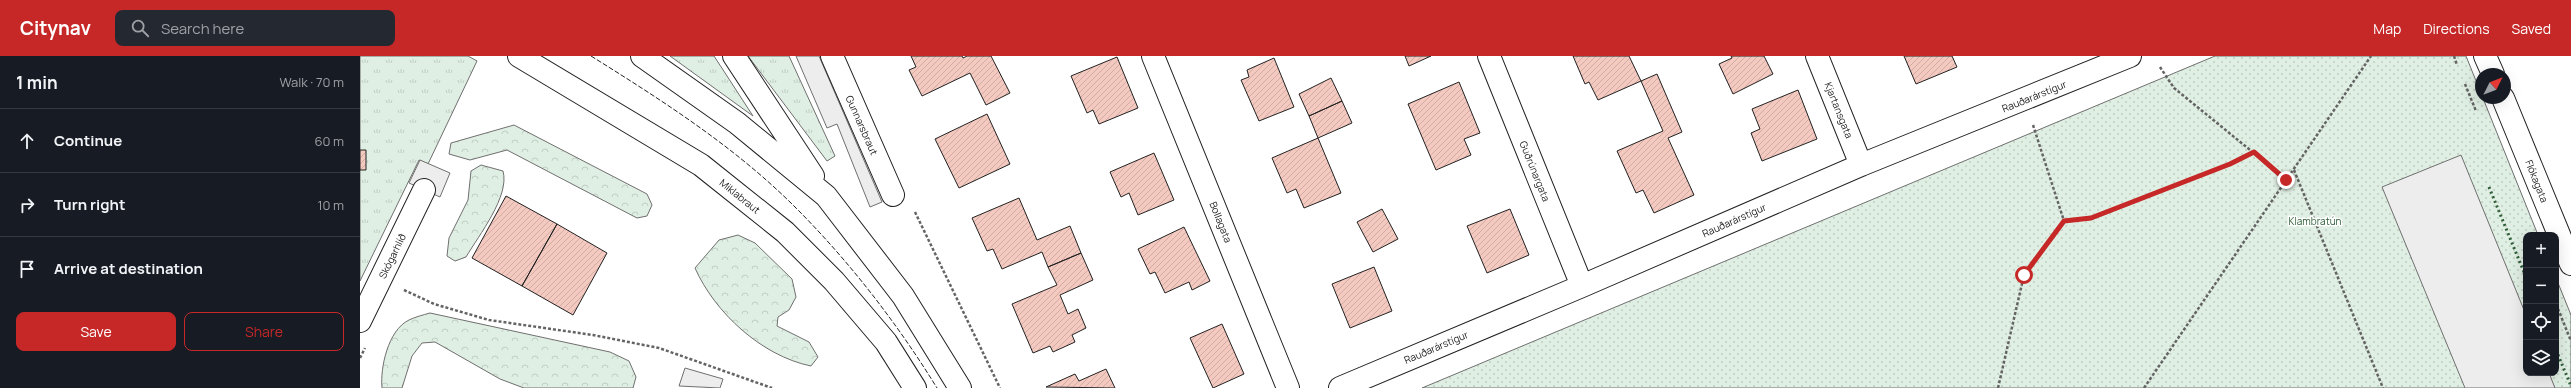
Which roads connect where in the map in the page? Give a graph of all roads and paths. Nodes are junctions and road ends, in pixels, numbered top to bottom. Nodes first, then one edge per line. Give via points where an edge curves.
1 (519, 56) edge
2 (642, 56) edge
3 (734, 56) edge
4 (832, 56) edge
5 (1153, 56) edge
6 (1489, 56) edge
7 (1817, 56) edge
8 (2130, 56) edge
9 (2371, 56) edge
10 (2485, 56) edge
11 (2160, 67) dead end
12 (2490, 68) edge
13 (2505, 104) edge
14 (2030, 117) dead end
15 (2254, 152) junction
16 (1860, 165) junction
17 (2293, 170) junction
18 (2286, 180) junction
19 (424, 190) dead end
20 (893, 195) joint
21 (826, 196) junction
22 (2064, 221) junction
23 (2571, 264) edge
24 (381, 278) junction
25 (1582, 286) junction
26 (2559, 311) edge
27 (360, 321) edge
28 (2571, 341) edge
29 (772, 388) edge
30 (915, 388) edge
31 (960, 388) edge
32 (1000, 388) edge
33 (1288, 388) edge
34 (1340, 388) edge
35 (1998, 388) edge
36 (2144, 388) edge
37 (2383, 388) edge

1 - 30 main road, Miklabraut via 701,165 785,232 834,281 886,342
2 - 21 main road via 737,123
3 - 21 main road
4 - 20 main road, Gunnarsbraut
5 - 33 main road, Bollagata
6 - 25 main road, Guðrúnargata
7 - 16 main road, Kjartansgata
8 - 16 main road, Rauðarárstígur
9 - 17 path
10 - 12 main road
11 - 15 path via 2174,88
13 - 23 main road, Flókagata
14 - 22 path
15 - 18 path
15 - 22 path via 2230,164 2091,218
16 - 25 main road, Rauðarárstígur
17 - 18 path
17 - 37 path
18 - 36 path
19 - 24 main road, Skógarhlíð
20 - 32 path via 913,208
21 - 31 main road via 904,296
22 - 35 path via 2024,275
24 - 27 main road, Skógarhlíð
24 - 29 path via 434,304 489,320 593,335 658,348
25 - 34 main road, Rauðarárstígur
26 - 28 path

